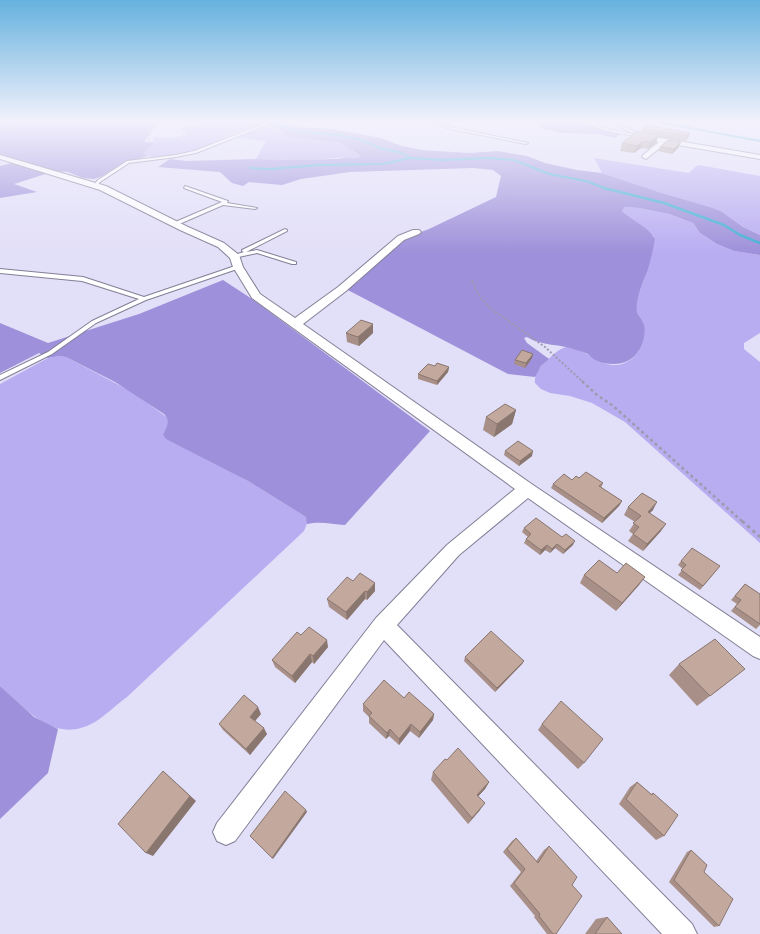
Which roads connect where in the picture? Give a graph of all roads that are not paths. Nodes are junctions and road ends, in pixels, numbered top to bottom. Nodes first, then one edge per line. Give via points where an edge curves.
1 (26, 166) edge
2 (123, 166) edge
3 (95, 186) junction
4 (185, 187) dead end
5 (225, 204) junction
6 (255, 208) dead end
7 (175, 224) junction
8 (285, 230) dead end
9 (416, 232) dead end
10 (236, 261) junction
11 (294, 263) dead end
12 (0, 271) edge
13 (144, 299) junction
14 (295, 324) junction
15 (0, 378) edge
16 (526, 489) junction
17 (383, 625) junction
18 (760, 649) edge
19 (226, 832) dead end
20 (682, 934) edge

1 - 3 street
2 - 3 lane
3 - 7 street
4 - 5 lane via 219,198 226,202
5 - 6 lane
5 - 7 lane
7 - 10 street via 221,245
8 - 10 lane
9 - 14 street via 401,238 342,289
10 - 11 lane via 257,251
10 - 13 lane
10 - 14 street via 256,296
12 - 13 lane via 83,279
13 - 15 lane via 94,322 50,353
14 - 16 street
16 - 17 street via 453,550
16 - 18 street
17 - 19 street
17 - 20 street

